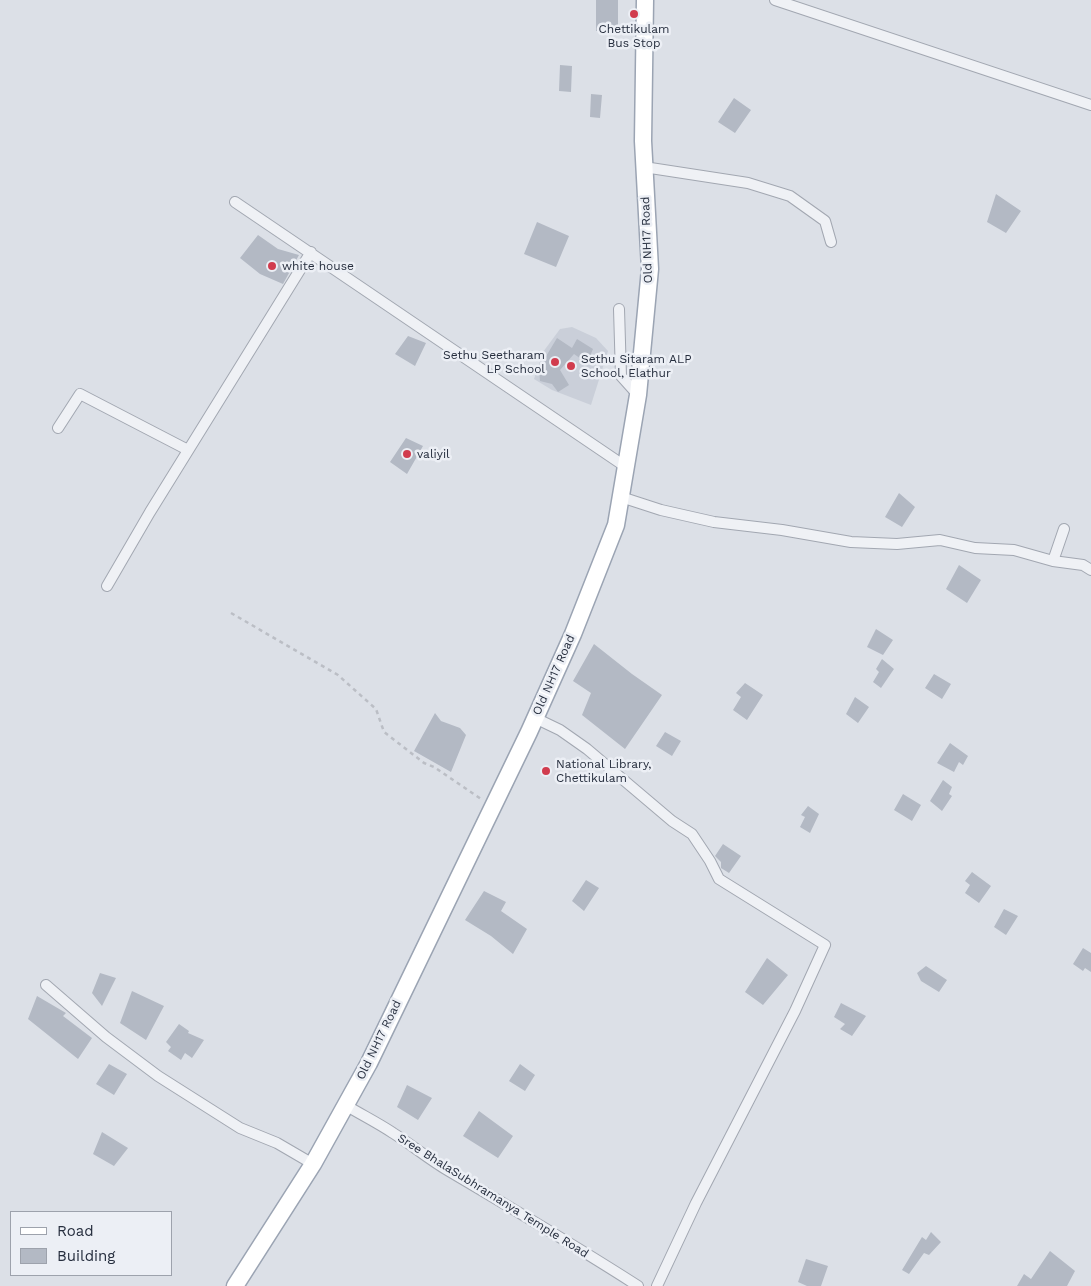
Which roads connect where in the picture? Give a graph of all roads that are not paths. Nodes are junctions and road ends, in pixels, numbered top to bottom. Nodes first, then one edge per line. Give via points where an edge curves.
1 (645, 0) edge
2 (775, 0) edge
3 (1091, 105) edge
4 (644, 167) junction
5 (235, 202) dead end
6 (831, 242) dead end
7 (311, 252) junction
8 (620, 309) dead end
9 (638, 395) junction
10 (58, 428) dead end
11 (188, 450) junction
12 (626, 467) junction
13 (621, 497) junction
14 (1064, 529) dead end
15 (1053, 561) junction
16 (1091, 570) edge
17 (107, 586) dead end
18 (535, 718) junction
19 (46, 985) dead end
20 (347, 1106) junction
21 (313, 1164) junction
22 (236, 1286) edge
23 (638, 1286) edge
24 (658, 1286) edge

1 - 4 main road, Old NH17 Road
2 - 3 street
4 - 6 street via 748,183 790,196 825,221
4 - 9 main road, Old NH17 Road via 650,269
5 - 7 street
7 - 11 street
7 - 12 street
8 - 9 street via 622,376
9 - 12 main road, Old NH17 Road
10 - 11 street via 80,394
11 - 17 street
12 - 13 main road, Old NH17 Road
13 - 15 street via 714,522 851,542 897,544 940,540 975,548 1014,550
13 - 18 main road, Old NH17 Road via 616,525 573,634
14 - 15 street
15 - 16 street
18 - 20 main road, Old NH17 Road
18 - 24 street via 587,749 692,834 719,879 825,945
19 - 21 street via 106,1037 158,1076 240,1128 277,1143
20 - 21 main road, Old NH17 Road
20 - 23 street, Sree BhalaSubhramanya Temple Road
21 - 22 main road, Old NH17 Road

